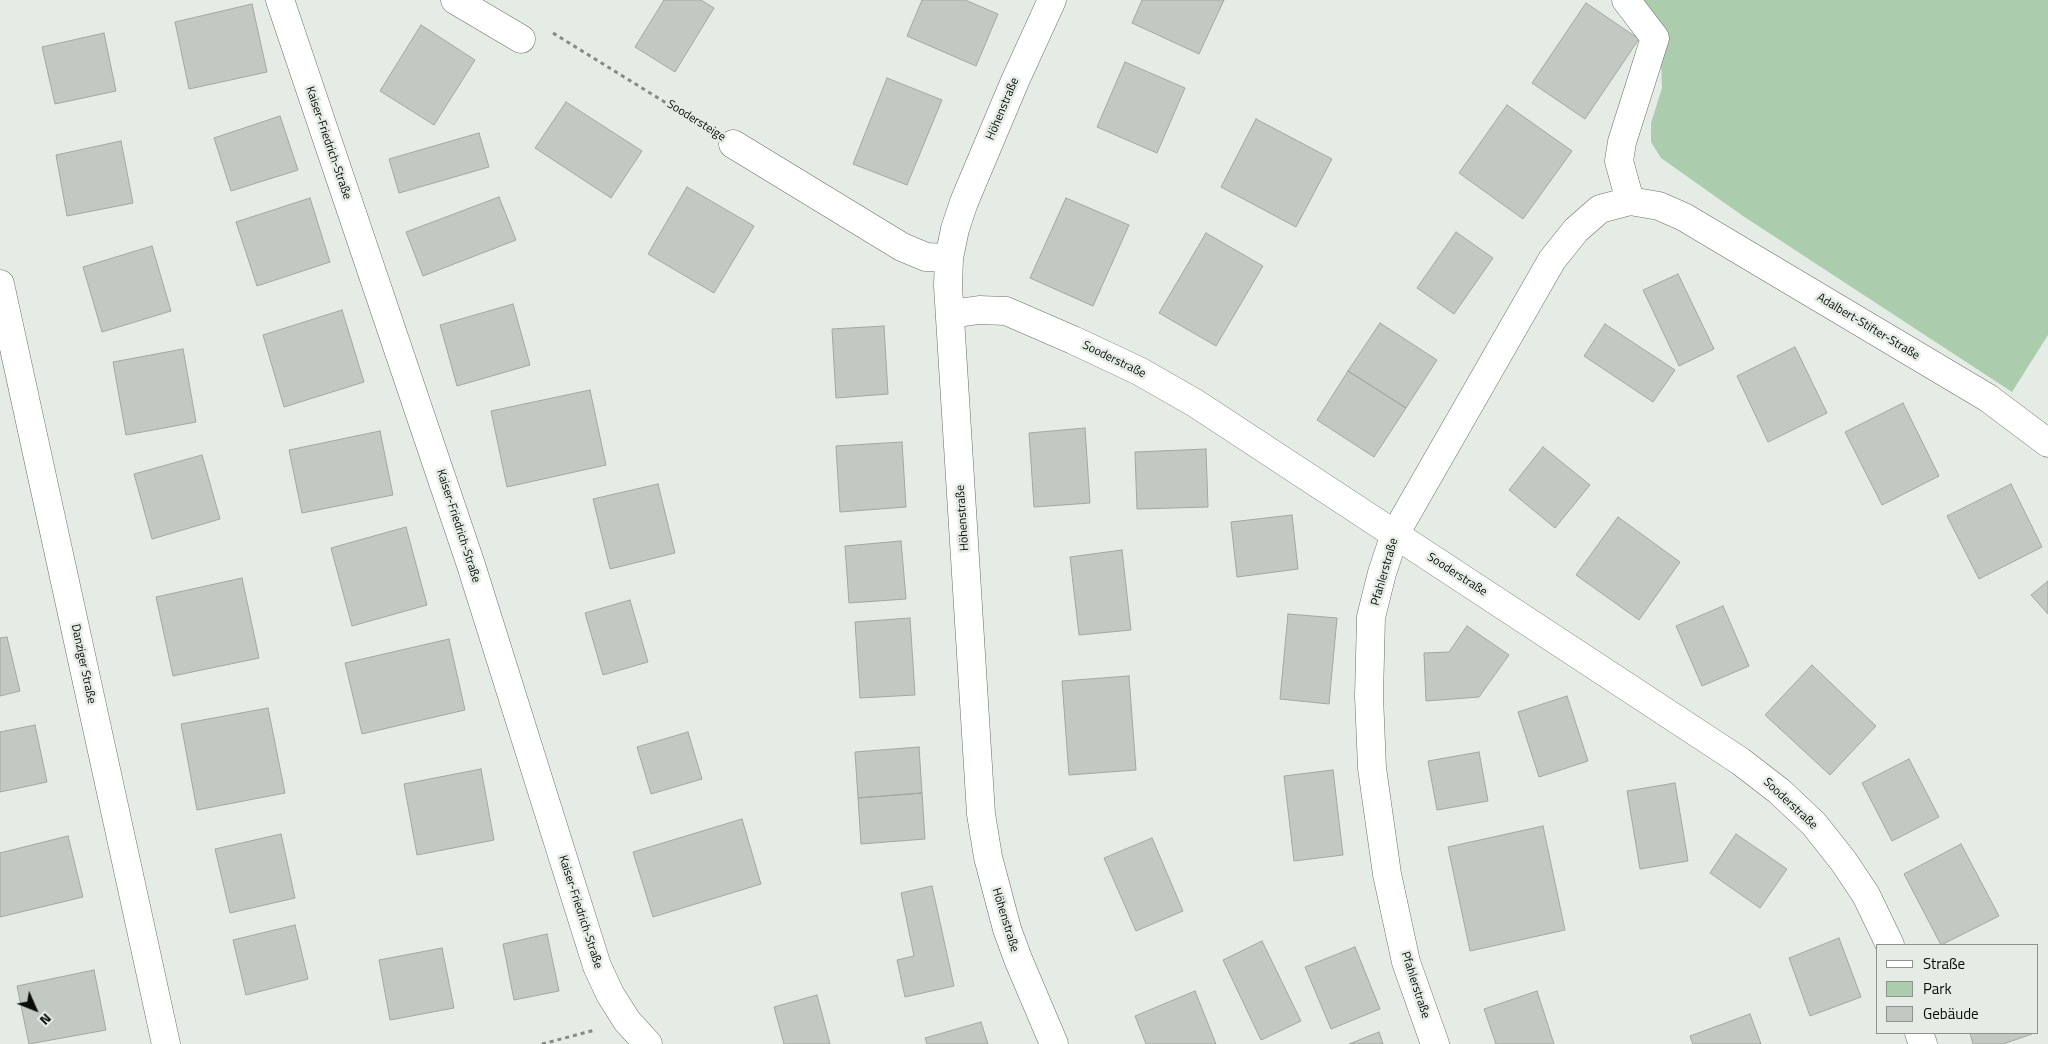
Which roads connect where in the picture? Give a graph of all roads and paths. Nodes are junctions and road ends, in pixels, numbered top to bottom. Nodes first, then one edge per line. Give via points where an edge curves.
1 (280, 0) edge
2 (455, 0) edge
3 (1052, 0) edge
4 (1626, 0) edge
5 (521, 39) joint
6 (733, 144) joint
7 (1630, 201) junction
8 (1684, 217) joint
9 (949, 258) junction
10 (0, 284) edge
11 (951, 314) junction
12 (2048, 443) edge
13 (1395, 534) junction
14 (1890, 944) edge
15 (627, 1021) junction
16 (166, 1044) edge
17 (542, 1044) edge
18 (648, 1044) edge
19 (1054, 1044) edge
20 (1435, 1044) edge

1 - 15 street, Kaiser-Friedrich-Straße via 471,565 583,925 600,973
2 - 5 street
3 - 9 street, Höhenstraße via 964,202
4 - 7 street via 1655,38 1619,161
5 - 6 path, Soodersteige via 533,21
6 - 9 street, Soodersteige via 902,248 926,257
7 - 8 street, Pfahlerstraße via 1659,206
7 - 13 street, Pfahlerstraße via 1600,209 1576,230 1552,260
8 - 12 street, Adalbert-Stifter-Straße via 1988,398
9 - 11 street, Höhenstraße
10 - 16 street, Danziger Straße
11 - 13 street, Sooderstraße via 1006,311 1139,371 1226,422
11 - 19 street, Höhenstraße via 981,814 988,857 1007,929
13 - 14 street, Sooderstraße via 1732,756 1778,791 1814,824 1844,862 1866,895
13 - 20 street, Pfahlerstraße via 1372,617 1369,696 1372,768 1387,874 1406,962
15 - 17 path
15 - 18 street, Kaiser-Friedrich-Straße

